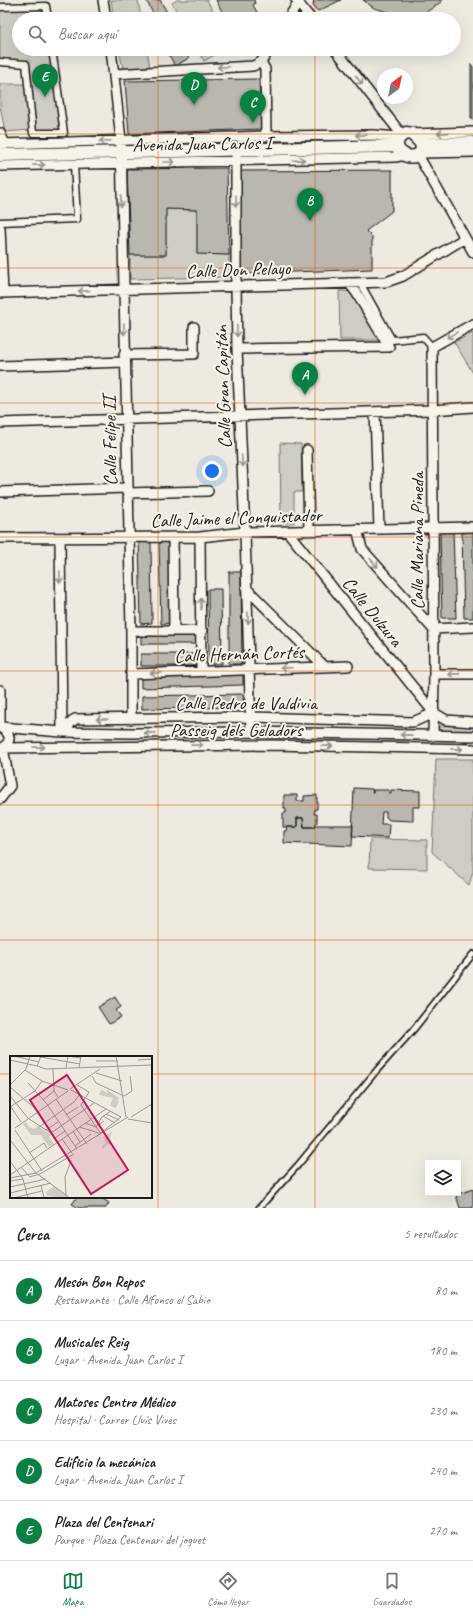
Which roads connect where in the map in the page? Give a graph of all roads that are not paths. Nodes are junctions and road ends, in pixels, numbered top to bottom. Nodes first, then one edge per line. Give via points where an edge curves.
1 (103, 0) edge
2 (298, 1) edge
3 (0, 7) edge
4 (47, 12) edge
5 (105, 12) edge
6 (292, 12) edge
7 (306, 12) edge
8 (53, 56) edge
9 (111, 56) edge
10 (266, 56) edge
11 (340, 56) edge
12 (0, 62) edge
13 (262, 62) junction
14 (114, 74) junction
15 (473, 132) edge
16 (0, 133) edge
17 (266, 136) junction
18 (402, 138) junction
19 (473, 143) edge
20 (1, 149) edge
21 (420, 150) junction
22 (121, 152) junction
23 (473, 152) edge
24 (404, 155) junction
25 (236, 156) junction
26 (74, 164) junction
27 (0, 166) edge
28 (0, 222) edge
29 (0, 228) edge
30 (465, 238) junction
31 (473, 252) edge
32 (349, 283) junction
33 (360, 283) junction
34 (236, 285) junction
35 (123, 290) junction
36 (1, 293) edge
37 (473, 324) edge
38 (194, 327) dead end
39 (432, 347) junction
40 (237, 349) junction
41 (124, 358) junction
42 (0, 366) edge
43 (473, 407) edge
44 (432, 410) junction
45 (375, 412) junction
46 (240, 416) junction
47 (126, 419) junction
48 (0, 423) edge
49 (307, 450) dead end
50 (127, 490) junction
51 (208, 491) dead end
52 (0, 492) edge
53 (473, 527) edge
54 (379, 528) junction
55 (432, 528) junction
56 (357, 529) junction
57 (287, 531) junction
58 (309, 531) junction
59 (245, 532) junction
60 (128, 537) junction
61 (173, 537) junction
62 (200, 537) junction
63 (0, 538) edge
64 (60, 538) junction
65 (246, 588) junction
66 (473, 627) edge
67 (433, 629) junction
68 (131, 631) junction
69 (174, 631) junction
70 (202, 631) junction
71 (348, 666) dead end
72 (325, 667) junction
73 (250, 669) junction
74 (201, 671) junction
75 (132, 674) junction
76 (434, 674) junction
77 (473, 674) edge
78 (0, 690) edge
79 (434, 713) junction
80 (252, 717) junction
81 (131, 719) junction
82 (473, 722) edge
83 (0, 727) edge
84 (62, 732) junction
85 (251, 732) junction
86 (433, 736) junction
87 (473, 736) edge
88 (1, 748) edge
89 (473, 749) edge
90 (0, 799) edge
91 (473, 954) edge
92 (259, 1208) edge

1 - 5 street
2 - 6 street
2 - 7 street
3 - 4 street via 46,6
8 - 12 street via 64,133 33,133 26,64
9 - 14 street, Calle Felipe II
10 - 13 street
11 -> 18 street
13 -> 14 street via 253,66
13 - 17 street via 265,69
14 - 22 street, Calle Felipe II
15 -> 18 street, Avenida Juan Carlos I
16 - 20 street
18 -> 17 street, Avenida Juan Carlos I via 373,135
17 - 22 street, Avenida Juan Carlos I
18 - 21 main road
18 - 24 main road via 399,151
18 - 25 main road, Avenida Juan Carlos I
19 - 21 main road
20 - 22 main road, Avenida Juan Carlos I
21 - 23 street
21 - 24 main road via 411,157
21 - 30 street
22 - 25 main road, Avenida Juan Carlos I
22 - 26 street, Avenida Juan Carlos I
22 -> 35 street, Calle Felipe II
25 -> 24 street, Avenida Juan Carlos I
25 -> 34 street, Calle Gran Capitán
27 -> 26 street, Avenida Juan Carlos I
26 - 28 street via 77,219
29 - 36 street
30 - 31 street
30 - 33 street, Calle Don Pelayo via 403,276 386,282
32 - 33 street, Calle Don Pelayo
32 - 34 street, Calle Don Pelayo
32 - 40 street via 389,347
33 - 39 street via 392,340 423,337
34 - 35 street, Calle Don Pelayo
34 -> 40 street, Calle Gran Capitán
35 -> 36 street, Calle Don Pelayo
35 -> 41 street, Calle Felipe II
37 -> 39 street
38 - 41 street via 194,354
39 - 44 street, Calle Mariana Pineda
40 - 46 street, Calle Gran Capitán
41 - 42 street
41 - 47 street, Calle Felipe II
43 - 44 street
44 - 45 street
44 - 55 street, Calle Mariana Pineda
45 - 46 street
45 - 54 street
46 - 47 street
46 -> 59 street, Calle Gran Capitán
47 - 48 street
47 - 50 street, Calle Felipe II
49 - 58 street
50 - 51 street
50 - 52 street
50 - 60 street, Calle Felipe II
53 - 55 street, Calle Jaime el Conquistador
54 - 55 street, Calle Jaime el Conquistador
54 - 56 street, Calle Jaime el Conquistador
55 - 67 street, Calle Mariana Pineda
56 - 58 street, Calle Jaime el Conquistador
56 -> 67 street via 362,549
57 - 58 street, Calle Jaime el Conquistador
57 - 59 street, Calle Jaime el Conquistador
57 - 79 street, Calle Dulzura
59 - 62 street, Calle Jaime el Conquistador
59 - 65 street, Calle Gran Capitán
60 - 61 street, Calle Jaime el Conquistador
60 - 64 street, Calle Jaime el Conquistador
60 - 68 street, Calle Felipe II
61 - 62 street, Calle Jaime el Conquistador
61 - 69 street
70 -> 62 street
63 - 64 street, Calle Jaime el Conquistador
64 -> 84 street
65 - 72 street
65 -> 73 street, Calle Gran Capitán
66 - 67 street
67 - 76 street, Calle Mariana Pineda
68 - 69 street
68 - 75 street, Calle Felipe II
69 - 70 street
70 - 74 street
71 - 72 street, Calle Hernán Cortés
72 -> 73 street, Calle Hernán Cortés
73 - 74 street, Calle Hernán Cortés
73 - 80 street, Calle Gran Capitán
74 -> 75 street, Calle Hernán Cortés
75 - 81 street, Calle Felipe II
77 -> 76 street
76 - 79 street, Calle Mariana Pineda
78 - 83 street
79 - 80 street, Calle Pedro de Valdivia via 413,722
79 - 82 street via 446,720
79 - 86 street, Calle Mariana Pineda
80 - 81 street, Calle Pedro de Valdivia
80 - 85 street, Calle Gran Capitán
81 -> 84 street, Calle Pedro de Valdivia via 75,719
83 - 84 street
83 - 88 street via 10,738
85 -> 84 street
86 -> 85 street
86 - 87 street
88 -> 89 street, Passeig dels Geladors via 270,745
88 - 90 street via 10,786
91 - 92 lane via 414,1029

